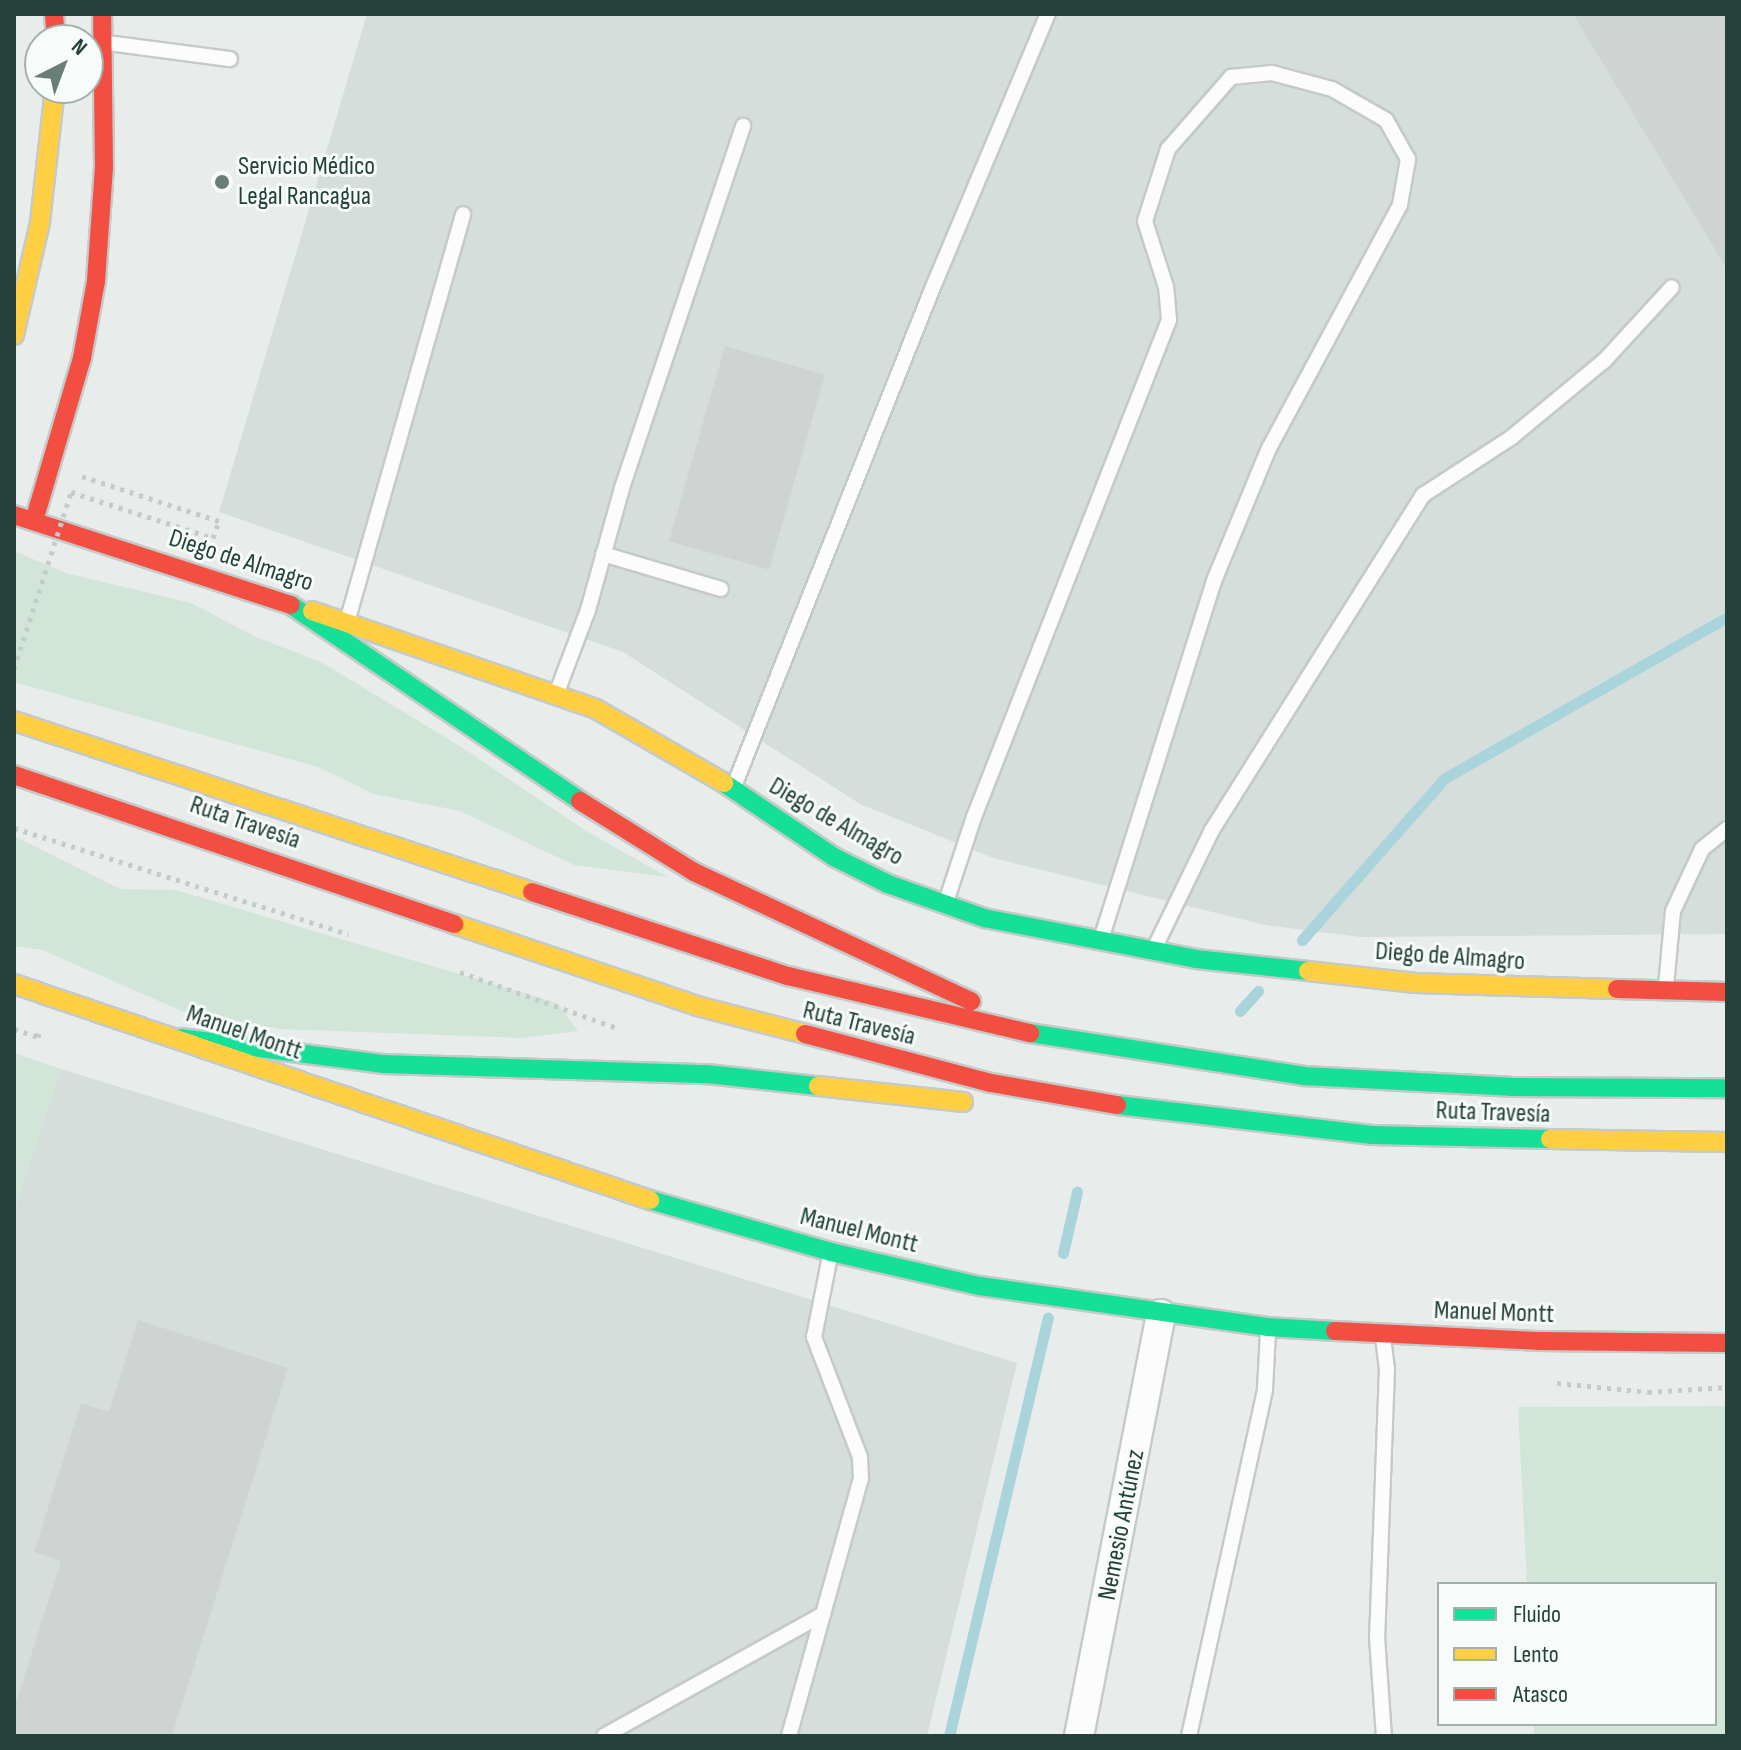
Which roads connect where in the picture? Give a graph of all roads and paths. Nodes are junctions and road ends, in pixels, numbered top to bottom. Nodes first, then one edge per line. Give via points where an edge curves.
1 (1048, 14) edge
2 (104, 43) edge
3 (230, 59) dead end
4 (53, 104) edge
5 (104, 104) edge
6 (743, 126) dead end
7 (463, 214) dead end
8 (1672, 287) dead end
9 (14, 335) edge
10 (78, 475) dead end
11 (14, 515) edge
12 (34, 521) junction
13 (603, 554) junction
14 (721, 589) dead end
15 (291, 605) junction
16 (347, 622) junction
17 (14, 669) edge
18 (556, 694) junction
19 (14, 721) edge
20 (14, 775) edge
21 (732, 790) junction
22 (1727, 829) edge
23 (945, 906) junction
24 (1100, 944) junction
25 (1153, 951) junction
26 (14, 984) edge
27 (1666, 992) junction
28 (1727, 992) edge
29 (181, 1038) junction
30 (1093, 1047) junction
31 (1727, 1088) edge
32 (1094, 1103) junction
33 (1727, 1142) edge
34 (831, 1252) junction
35 (1161, 1314) junction
36 (1267, 1327) junction
37 (1382, 1335) junction
38 (1727, 1343) edge
39 (823, 1614) junction
40 (604, 1736) edge
41 (789, 1736) edge
42 (1079, 1736) edge
43 (1189, 1736) edge
44 (1384, 1736) edge

1 - 21 lane
2 - 3 lane
4 - 9 main road via 40,222
5 - 12 main road via 93,305
6 - 13 lane
7 - 16 lane
8 - 25 lane via 1604,361 1512,437 1423,495 1212,830
10 - 17 path, bridge via 219,521 213,538 71,492
11 - 12 main road, Diego de Almagro
12 - 15 main road, Diego de Almagro
13 - 14 lane
13 - 18 lane
15 - 16 main road, Diego de Almagro
15 - 30 main road via 626,832 694,872 922,981
16 - 18 main road, Diego de Almagro
18 - 21 main road, Diego de Almagro via 638,730
19 - 30 main road, Ruta Travesía via 788,976
20 - 32 main road, Ruta Travesía via 697,1006 889,1060
21 - 23 main road, Diego de Almagro via 834,857
22 - 27 lane via 1702,849 1673,911
23 - 24 main road, Diego de Almagro
23 - 24 lane via 974,817 1169,320 1166,287 1145,221 1168,149 1231,77 1272,73 1332,89 1386,120 1408,159 1400,205 1269,448 1214,581
24 - 25 main road, Diego de Almagro
25 - 27 main road, Diego de Almagro via 1415,983
26 - 29 main road, Manuel Montt
27 - 28 main road, Diego de Almagro
29 - 32 main road via 383,1064 707,1074 958,1102
29 - 34 main road, Manuel Montt via 648,1199
30 - 31 main road, Ruta Travesía via 1407,1084
32 - 33 main road, Ruta Travesía via 1372,1135
34 - 35 main road, Manuel Montt via 980,1286
34 - 39 lane via 814,1337 860,1457 861,1478
35 - 36 main road, Manuel Montt
35 - 42 street, Nemesio Antúnez
36 - 37 main road, Manuel Montt
36 - 43 lane via 1265,1389
37 - 38 main road, Manuel Montt
37 - 44 lane via 1387,1368 1377,1637
39 - 40 lane
39 - 41 lane

